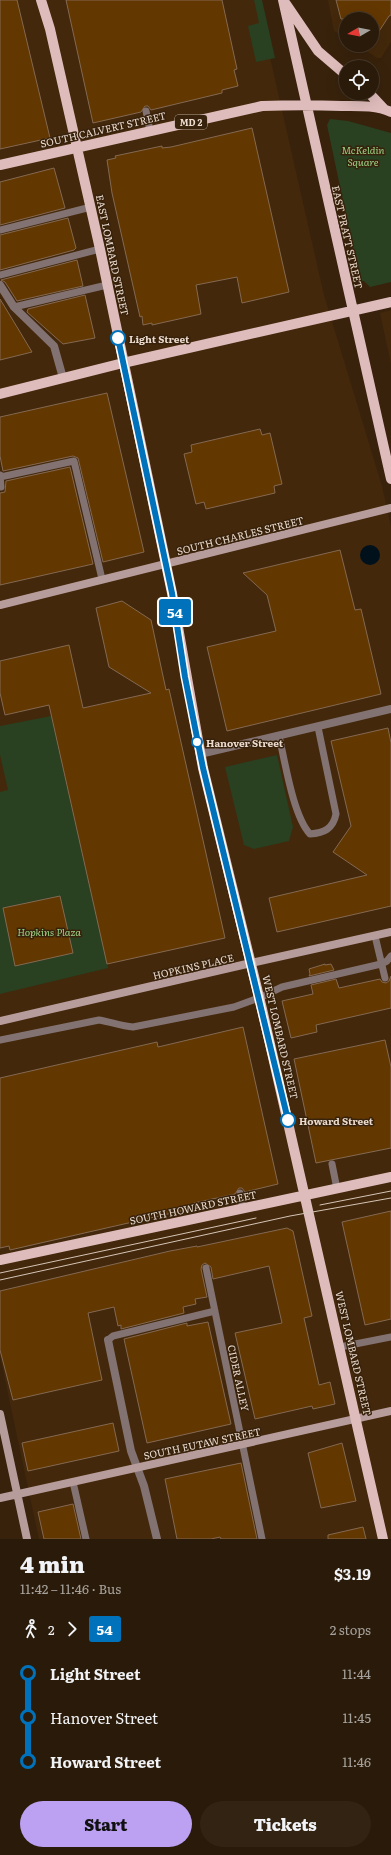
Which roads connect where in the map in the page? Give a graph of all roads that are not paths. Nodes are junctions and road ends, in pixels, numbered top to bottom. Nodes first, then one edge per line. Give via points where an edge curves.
1 (41, 0) edge
2 (283, 0) edge
3 (339, 69) edge
4 (376, 100) edge
5 (306, 105) junction
6 (146, 110) dead end
7 (387, 110) edge
8 (150, 131) junction
9 (77, 147) junction
10 (0, 165) edge
11 (91, 207) junction
12 (0, 230) edge
13 (100, 249) junction
14 (0, 276) edge
15 (0, 285) edge
16 (107, 285) junction
17 (391, 302) edge
18 (14, 307) junction
19 (352, 311) junction
20 (123, 363) junction
21 (63, 378) junction
22 (0, 394) edge
23 (0, 476) edge
24 (391, 479) edge
25 (0, 487) edge
26 (391, 508) edge
27 (165, 564) junction
28 (102, 579) junction
29 (0, 604) edge
30 (391, 709) edge
31 (318, 727) junction
32 (279, 736) junction
33 (200, 754) junction
34 (391, 932) edge
35 (375, 936) junction
36 (391, 956) edge
37 (251, 963) junction
38 (382, 964) junction
39 (385, 978) dead end
40 (259, 998) junction
41 (0, 1021) edge
42 (0, 1040) edge
43 (332, 1164) dead end
44 (391, 1177) edge
45 (337, 1189) junction
46 (240, 1193) dead end
47 (305, 1196) junction
48 (243, 1209) junction
49 (0, 1260) edge
50 (206, 1268) dead end
51 (215, 1311) junction
52 (391, 1337) edge
53 (108, 1340) joint
54 (340, 1347) junction
55 (391, 1410) edge
56 (0, 1414) edge
57 (356, 1418) junction
58 (243, 1444) junction
59 (138, 1468) junction
60 (73, 1482) junction
61 (17, 1494) junction
62 (0, 1498) edge
63 (27, 1539) edge
64 (86, 1539) edge
65 (157, 1539) edge
66 (262, 1539) edge
67 (383, 1539) edge

1 - 9 main road, EAST LOMBARD STREET
2 - 3 main road via 318,51
2 - 5 main road, EAST PRATT STREET
4 - 7 main road
5 - 7 main road, MD 2 via 360,106
5 - 8 main road, SOUTH CALVERT STREET / MD 2 via 262,106
5 - 19 main road, EAST PRATT STREET
6 - 8 lane
8 - 9 main road, SOUTH CALVERT STREET / MD 2
9 - 10 main road, SOUTH CALVERT STREET / MD 2
9 - 11 main road, EAST LOMBARD STREET
11 - 12 lane
11 - 13 main road, EAST LOMBARD STREET
13 - 14 lane
13 - 16 main road, EAST LOMBARD STREET
15 - 18 street
16 - 18 lane
16 - 20 main road, EAST LOMBARD STREET
17 - 19 main road
18 - 21 street via 54,346
19 - 20 main road
19 - 24 main road, EAST PRATT STREET
20 - 21 main road
20 - 27 main road, EAST LOMBARD STREET
21 - 22 main road
23 - 25 lane
23 - 28 lane via 74,461
26 - 27 main road, SOUTH CHARLES STREET
27 - 28 main road, SOUTH CHARLES STREET
27 - 33 main road, WEST LOMBARD STREET
28 - 29 main road, SOUTH CHARLES STREET
30 - 31 street
31 - 32 street
31 - 32 lane via 336,814 329,829 320,833 310,834 304,827
32 - 33 street
33 - 37 main road, WEST LOMBARD STREET
34 - 35 main road, HOPKINS PLACE
35 - 37 main road, HOPKINS PLACE
35 - 38 lane
36 - 38 lane
37 - 40 main road, WEST LOMBARD STREET
37 - 41 main road, HOPKINS PLACE
38 - 39 lane
38 - 40 lane via 282,987
40 - 42 lane via 228,1009 133,1027 99,1020
40 - 47 main road, WEST LOMBARD STREET
43 - 45 lane
44 - 45 main road, SOUTH HOWARD STREET
45 - 47 main road, SOUTH HOWARD STREET
46 - 48 lane
47 - 48 main road, SOUTH HOWARD STREET
47 - 54 main road, WEST LOMBARD STREET
48 - 49 main road, SOUTH HOWARD STREET
50 - 51 lane, CIDER ALLEY
51 - 53 lane via 114,1336
51 - 58 lane, CIDER ALLEY
52 - 54 lane
53 - 59 street via 131,1451
54 - 57 main road, WEST LOMBARD STREET
55 - 57 main road, SOUTH EUTAW STREET
56 - 61 main road
57 - 58 main road, SOUTH EUTAW STREET
57 - 67 main road, WEST LOMBARD STREET
58 - 59 main road, SOUTH EUTAW STREET
58 - 66 lane, CIDER ALLEY
59 - 60 main road, SOUTH EUTAW STREET
59 - 65 street
60 - 61 main road, SOUTH EUTAW STREET
60 - 64 lane
61 - 62 main road, SOUTH EUTAW STREET
61 - 63 main road

